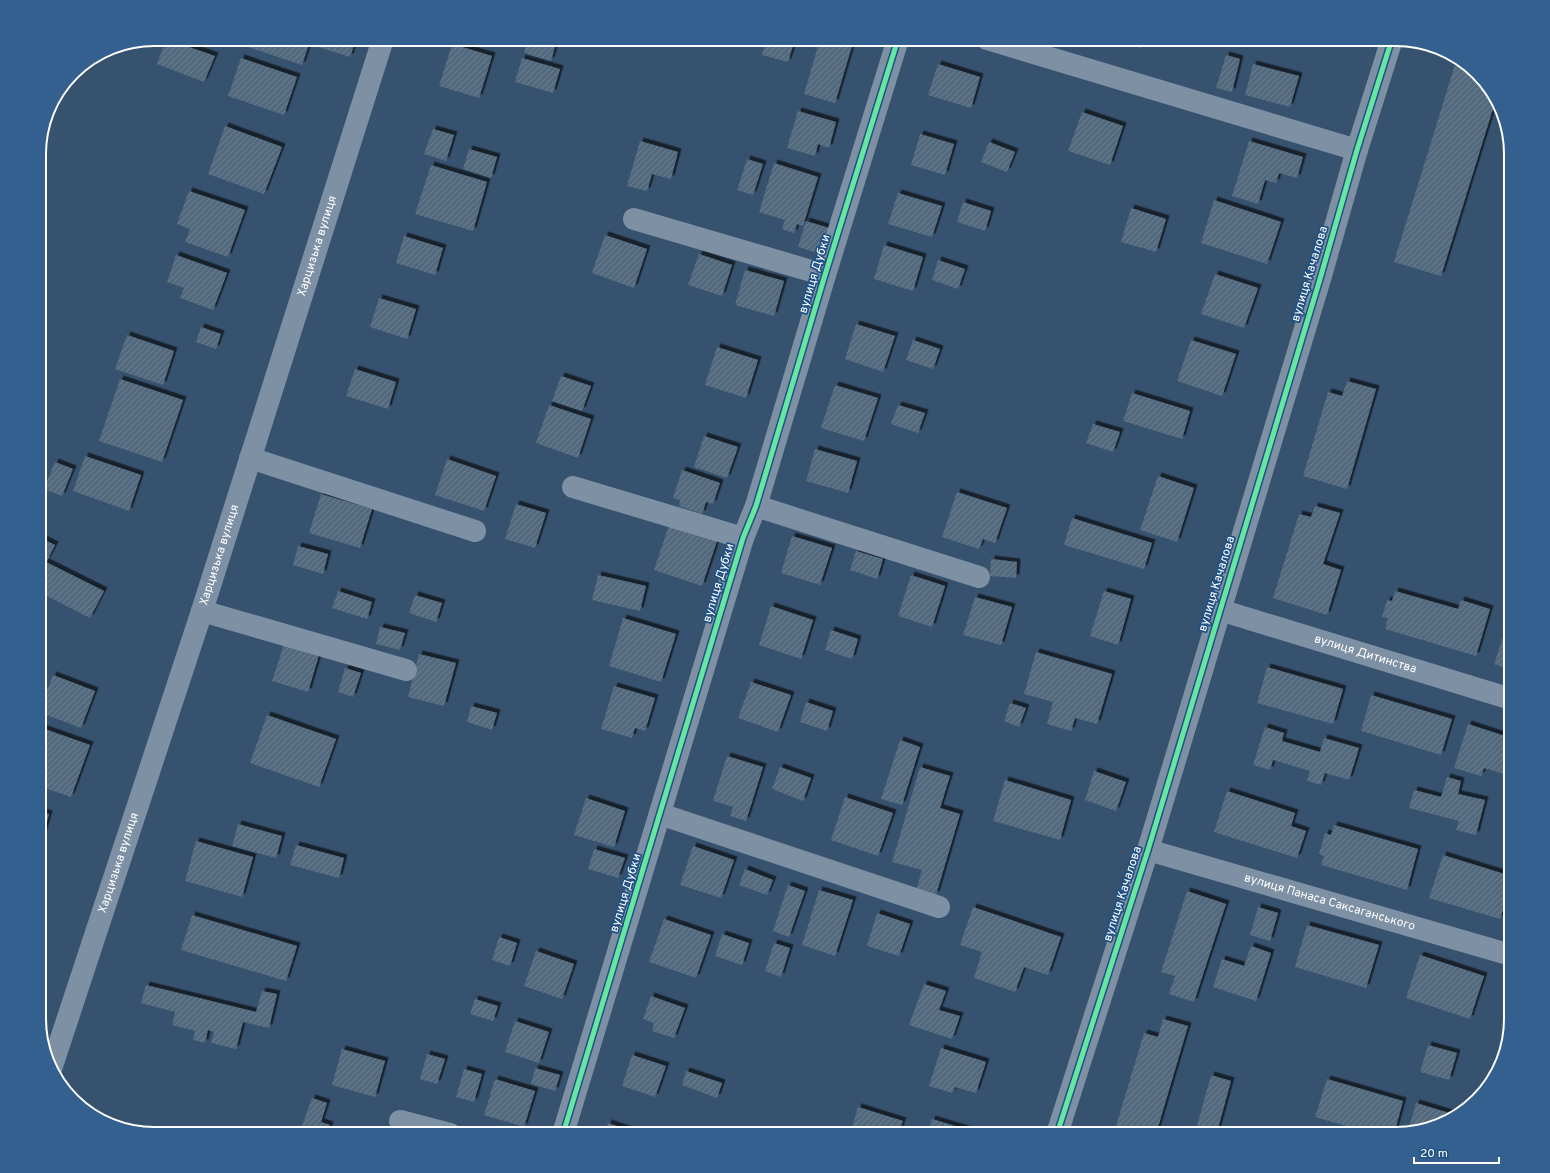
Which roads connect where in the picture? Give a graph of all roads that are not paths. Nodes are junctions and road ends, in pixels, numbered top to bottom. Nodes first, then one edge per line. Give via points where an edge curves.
1 (380, 46) edge
2 (896, 46) edge
3 (1010, 46) edge
4 (1390, 46) edge
5 (1357, 150) junction
6 (634, 219) dead end
7 (825, 275) junction
8 (250, 458) junction
9 (572, 487) dead end
10 (756, 506) junction
11 (475, 532) dead end
12 (743, 538) junction
13 (979, 577) dead end
14 (1220, 610) junction
15 (202, 611) junction
16 (406, 670) dead end
17 (1504, 697) edge
18 (660, 814) junction
19 (1148, 850) junction
20 (939, 907) dead end
21 (1504, 953) edge
22 (54, 1060) edge
23 (400, 1121) dead end
24 (423, 1127) edge
25 (565, 1127) edge
26 (1059, 1127) edge

1 - 8 street, Харцизька вулиця
2 - 7 street, вулиця Дубки
3 - 5 street
4 - 5 street, вулиця Качалова
5 - 14 street, вулиця Качалова
6 - 7 street
7 - 10 street, вулиця Дубки
8 - 11 street
8 - 15 street, Харцизька вулиця
9 - 12 street
10 - 12 street, вулиця Дубки
10 - 13 street
12 - 18 street, вулиця Дубки
14 - 17 street, вулиця Дитинства
14 - 19 street, вулиця Качалова
15 - 16 street
15 - 22 street, Харцизька вулиця
18 - 20 street
18 - 25 street, вулиця Дубки
19 - 21 street, вулиця Панаса Саксаганського
19 - 26 street, вулиця Качалова
23 - 24 street

